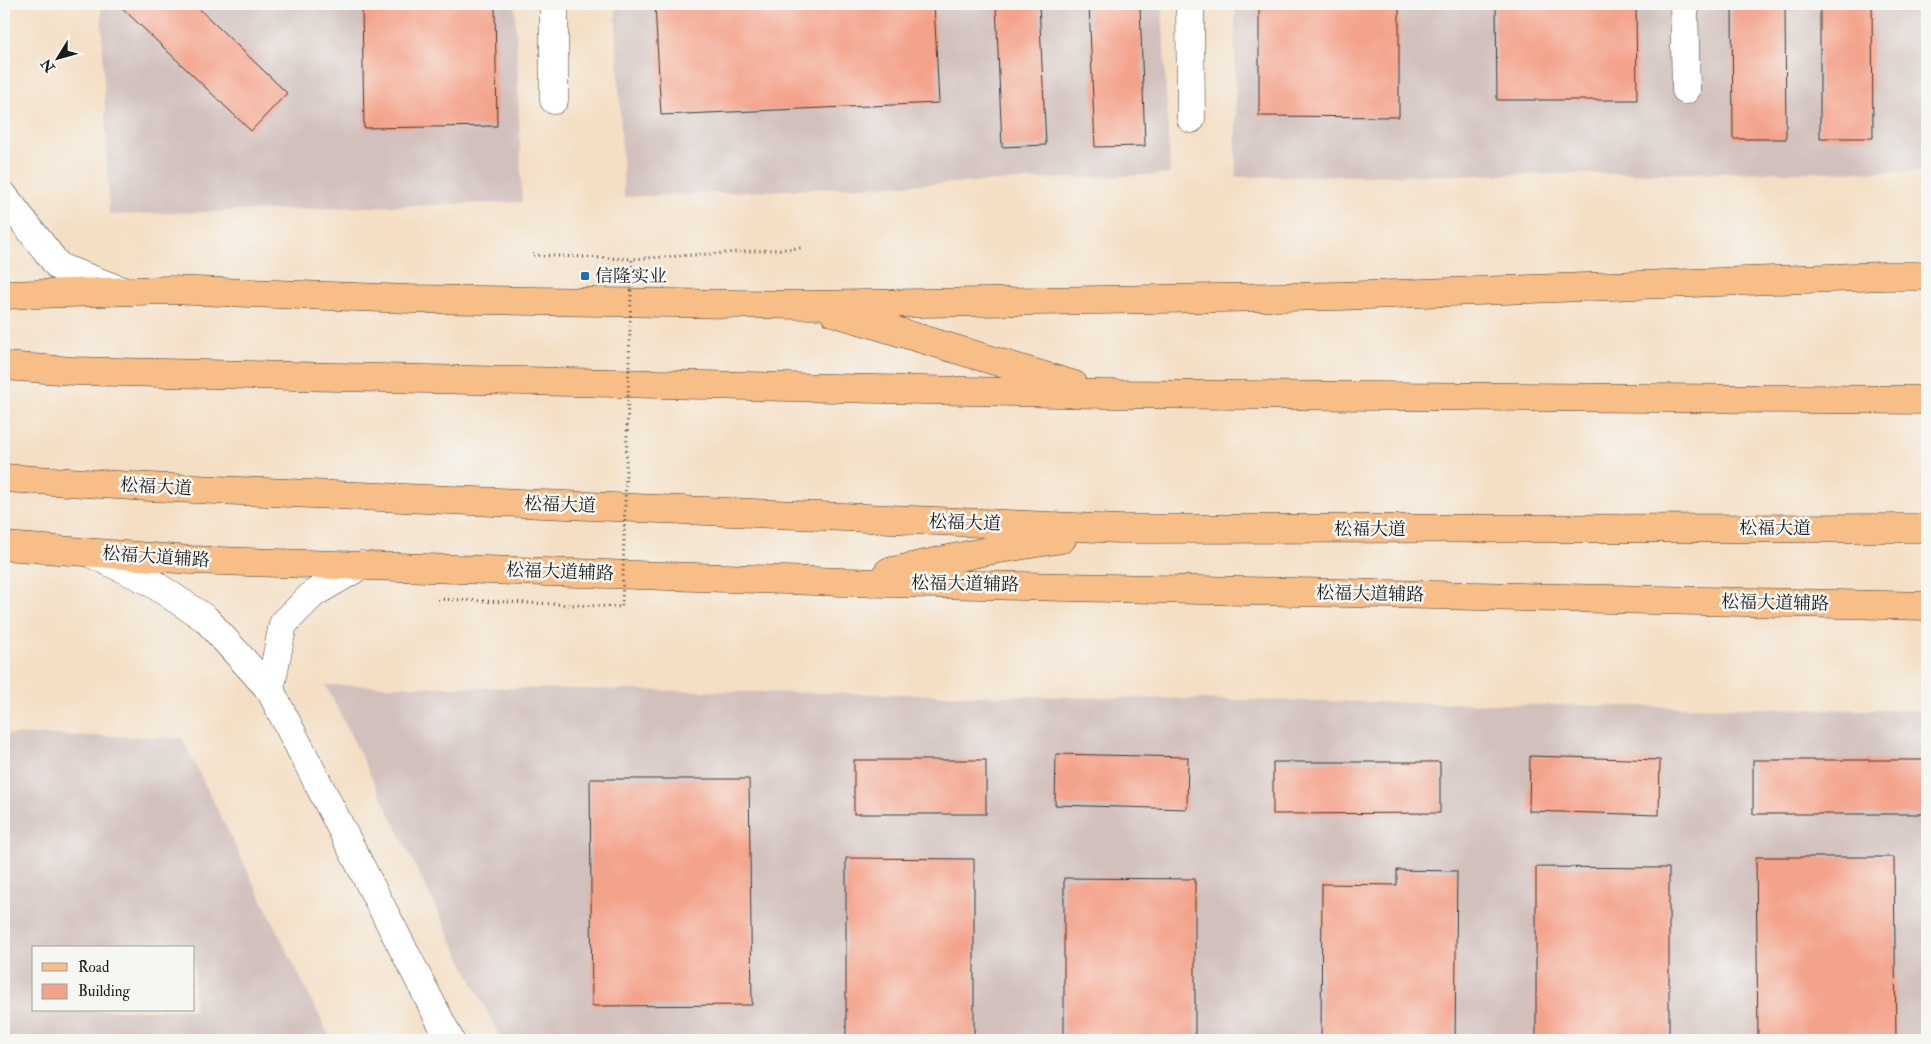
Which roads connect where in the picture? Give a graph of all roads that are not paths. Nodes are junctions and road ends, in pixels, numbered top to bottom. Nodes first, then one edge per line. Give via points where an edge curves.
1 (554, 4) edge
2 (1190, 4) edge
3 (1684, 4) edge
4 (1686, 90) dead end
5 (554, 100) dead end
6 (1191, 119) dead end
7 (4, 196) edge
8 (1927, 276) edge
9 (123, 291) junction
10 (4, 295) edge
11 (807, 305) junction
12 (4, 366) edge
13 (1104, 394) junction
14 (1927, 400) edge
15 (4, 478) edge
16 (1927, 528) edge
17 (1120, 530) junction
18 (4, 546) edge
19 (88, 552) junction
20 (362, 565) junction
21 (843, 582) junction
22 (1927, 606) edge
23 (270, 690) junction
24 (450, 1040) edge

1 - 5 street
2 - 6 street
3 - 4 street
7 - 9 street via 59,267
8 - 11 main road via 1340,296
9 - 10 main road
9 - 11 main road
11 - 13 main road
12 - 13 main road via 73,371
13 - 14 main road
15 - 17 main road, 松福大道 via 159,488
16 - 17 main road, 松福大道
17 - 21 main road via 987,551
18 - 19 main road, 松福大道辅路
19 - 20 main road, 松福大道辅路 via 191,560
19 - 23 street via 148,581 206,619
20 - 21 main road, 松福大道辅路
20 - 23 street via 314,593 283,624
21 - 22 main road, 松福大道辅路
23 - 24 street

